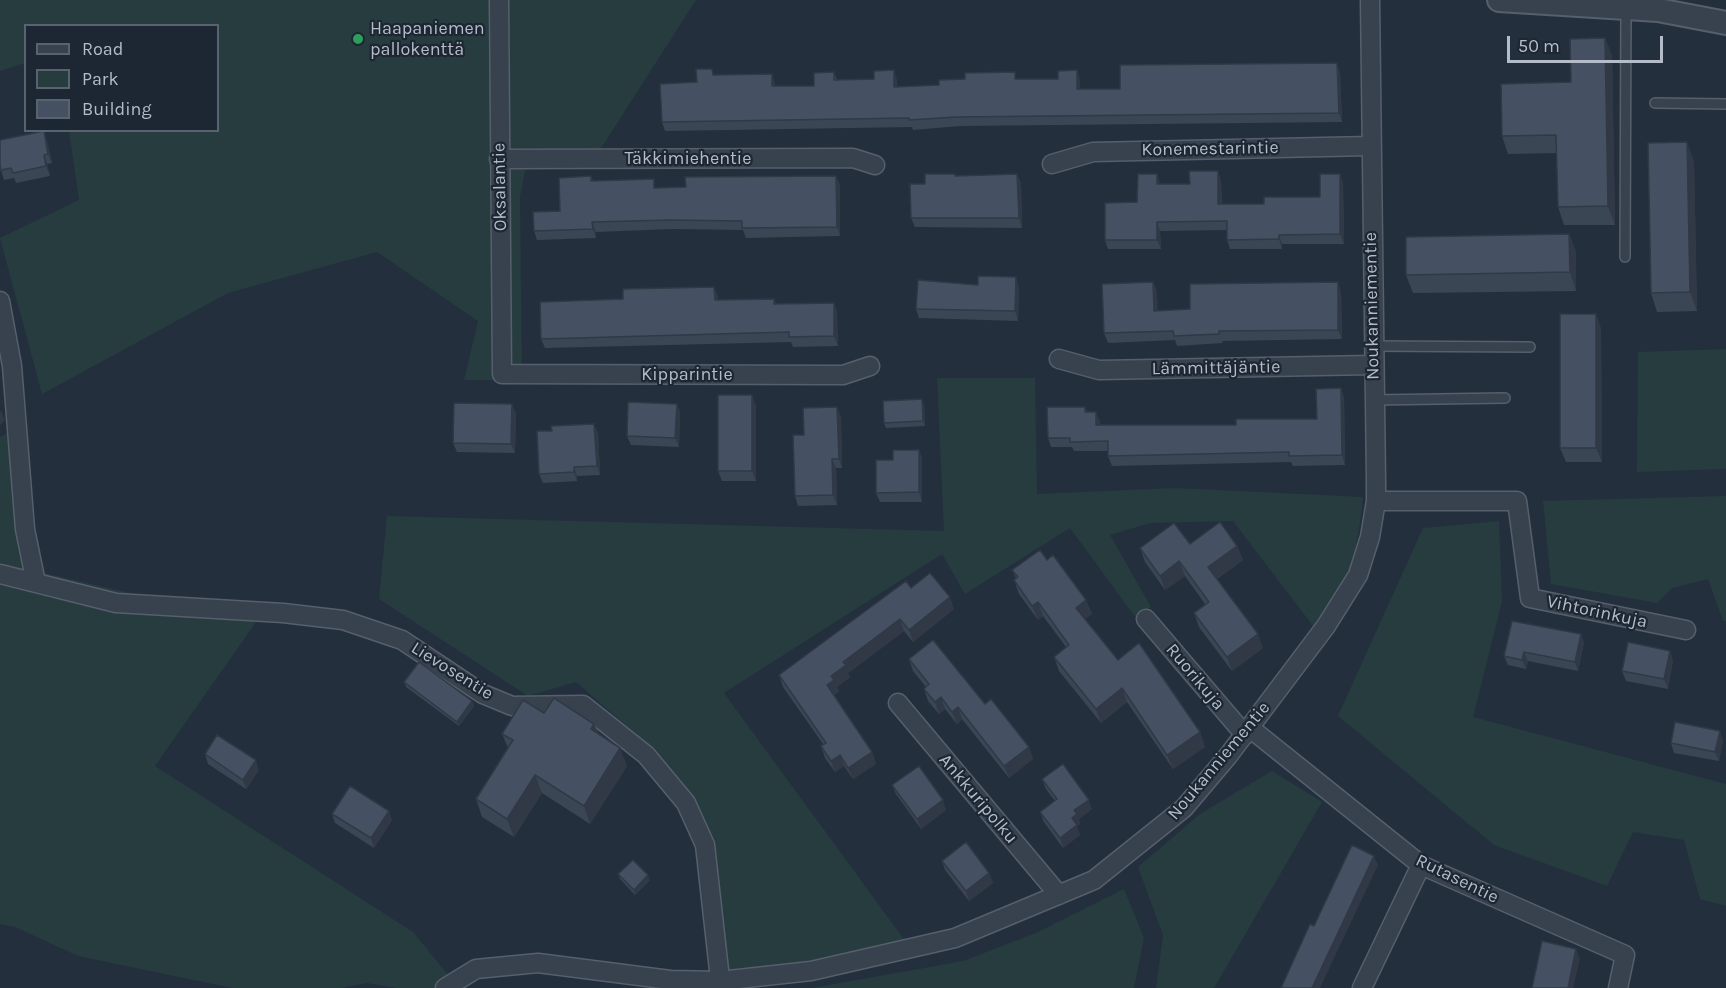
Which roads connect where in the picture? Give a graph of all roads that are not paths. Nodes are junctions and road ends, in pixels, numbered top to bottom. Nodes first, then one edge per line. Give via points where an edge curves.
1 (499, 0) edge
2 (1370, 0) edge
3 (1499, 0) edge
4 (1658, 5) edge
5 (1626, 8) junction
6 (1726, 23) edge
7 (1655, 103) dead end
8 (1726, 104) edge
9 (1370, 146) junction
10 (500, 159) junction
11 (1052, 164) dead end
12 (875, 165) dead end
13 (1625, 257) dead end
14 (0, 301) edge
15 (1373, 346) junction
16 (1530, 347) dead end
17 (1059, 359) dead end
18 (1373, 365) junction
19 (870, 366) dead end
20 (502, 374) joint
21 (1505, 398) dead end
22 (1373, 400) junction
23 (1376, 501) junction
24 (0, 574) edge
25 (36, 583) junction
26 (1146, 619) dead end
27 (1686, 630) dead end
28 (898, 703) dead end
29 (1247, 731) junction
30 (1421, 865) junction
31 (1059, 895) junction
32 (721, 984) edge
33 (445, 988) edge
34 (1362, 988) edge
35 (1618, 988) edge

1 - 10 street, Oksalantie
2 - 9 street, Noukanniementie
3 - 5 street
4 - 5 street
4 - 6 street
5 - 13 lane
7 - 8 lane
9 - 11 street, Konemestarintie via 1093,152
9 - 15 street, Noukanniementie
10 - 12 street, Täkkimiehentie via 853,158
10 - 20 street, Oksalantie
14 - 25 street via 12,366 25,529
15 - 16 lane
15 - 18 street, Noukanniementie
17 - 18 street, Lämmittäjäntie via 1099,370
18 - 22 street, Noukanniementie
19 - 20 street, Kipparintie via 843,375
21 - 22 lane
22 - 23 street, Noukanniementie
23 - 27 street, Vihtorinkuja via 1517,501 1530,598
23 - 29 street, Noukanniementie via 1358,574 1326,626
24 - 25 street, Lievosentie
25 - 32 street, Lievosentie via 116,603 343,620 402,640 483,694 512,706 583,705 646,755 686,803 705,845
26 - 29 street, Ruorikuja
28 - 31 street, Ankkuripolku
29 - 30 street, Rutasentie
29 - 31 street, Noukanniementie via 1184,808 1094,880
30 - 34 street
30 - 35 street, Rutasentie via 1625,955
31 - 32 street, Noukanniementie via 955,938 811,971
32 - 33 street, Noukanniementie via 538,963 476,969

